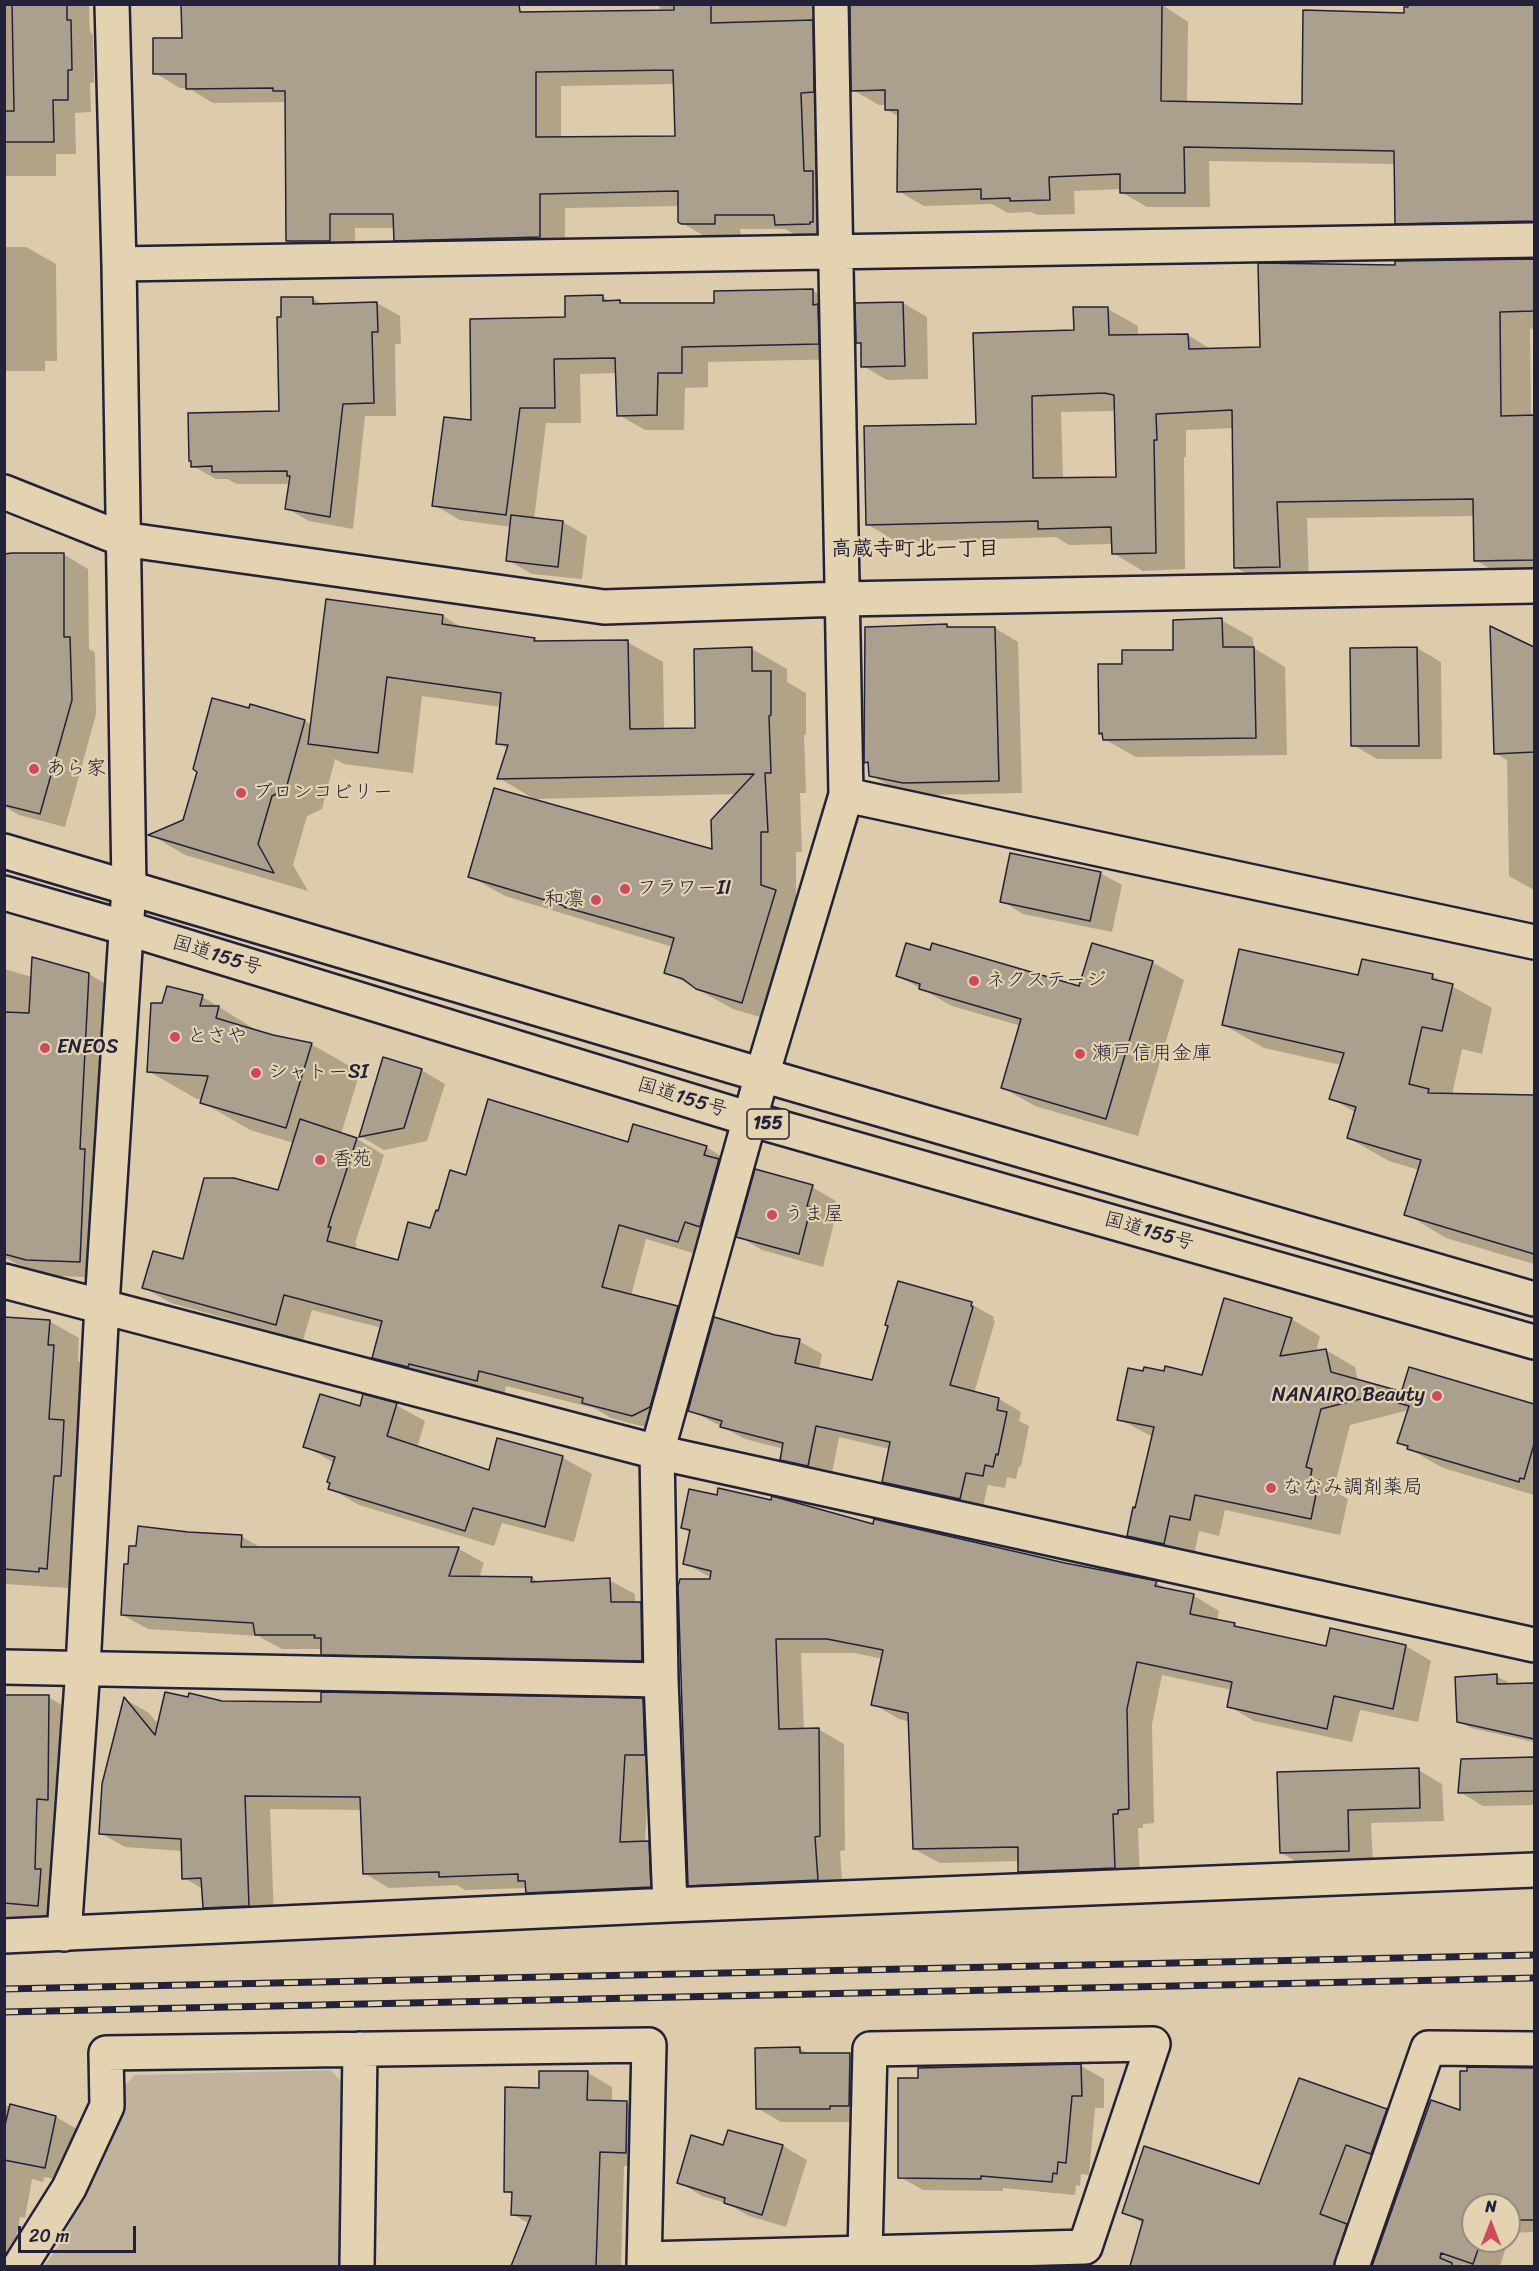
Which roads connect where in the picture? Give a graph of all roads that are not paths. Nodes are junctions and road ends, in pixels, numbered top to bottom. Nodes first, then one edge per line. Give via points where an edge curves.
1 (112, 4) edge
2 (831, 4) edge
3 (1534, 240) edge
4 (836, 253) junction
5 (119, 264) junction
6 (4, 492) edge
7 (123, 539) junction
8 (1534, 586) edge
9 (842, 599) junction
10 (846, 795) junction
11 (4, 851) edge
12 (129, 887) junction
13 (4, 893) edge
14 (126, 928) junction
15 (1534, 942) edge
16 (762, 1075) junction
17 (750, 1119) junction
18 (4, 1281) edge
19 (1534, 1299) edge
20 (102, 1305) junction
21 (1534, 1342) edge
22 (657, 1452) junction
23 (1534, 1646) edge
24 (4, 1667) edge
25 (83, 1668) junction
26 (661, 1680) junction
27 (1534, 1869) edge
28 (670, 1905) junction
29 (64, 1934) junction
30 (4, 1936) edge
31 (360, 2049) junction
32 (1534, 2049) edge
33 (865, 2253) junction
34 (1000, 2258) edge
35 (644, 2263) edge
36 (20, 2266) edge
37 (357, 2266) edge
38 (1352, 2266) edge

1 - 5 main road
2 - 4 main road
3 - 4 main road
4 - 5 main road
4 - 9 main road
5 - 7 main road
6 - 7 main road
7 - 9 main road via 604,607
7 - 12 main road
8 - 9 main road
9 - 10 main road
10 - 15 main road
10 - 16 main road
11 - 12 main road, 国道155号 / 155
12 - 14 main road
12 - 16 main road, 国道155号 / 155
13 - 14 main road, 国道155号 / 155
14 - 17 main road, 国道155号 / 155
14 - 20 main road
16 - 17 main road
16 - 19 main road, 国道155号 / 155
17 - 21 main road, 国道155号 / 155
17 - 22 main road
18 - 20 main road
20 - 22 main road
20 - 25 main road
22 - 23 main road
22 - 26 main road
24 - 25 main road
25 - 26 main road
25 - 29 main road
26 - 28 main road
27 - 28 main road
28 - 29 main road
29 - 30 main road
31 - 35 main road via 649,2045
31 - 36 main road via 106,2053 107,2106 69,2188
31 - 37 main road
32 - 38 main road via 1428,2048
33 - 34 main road
33 - 34 main road via 870,2049 1153,2044 1085,2247
33 - 35 main road

